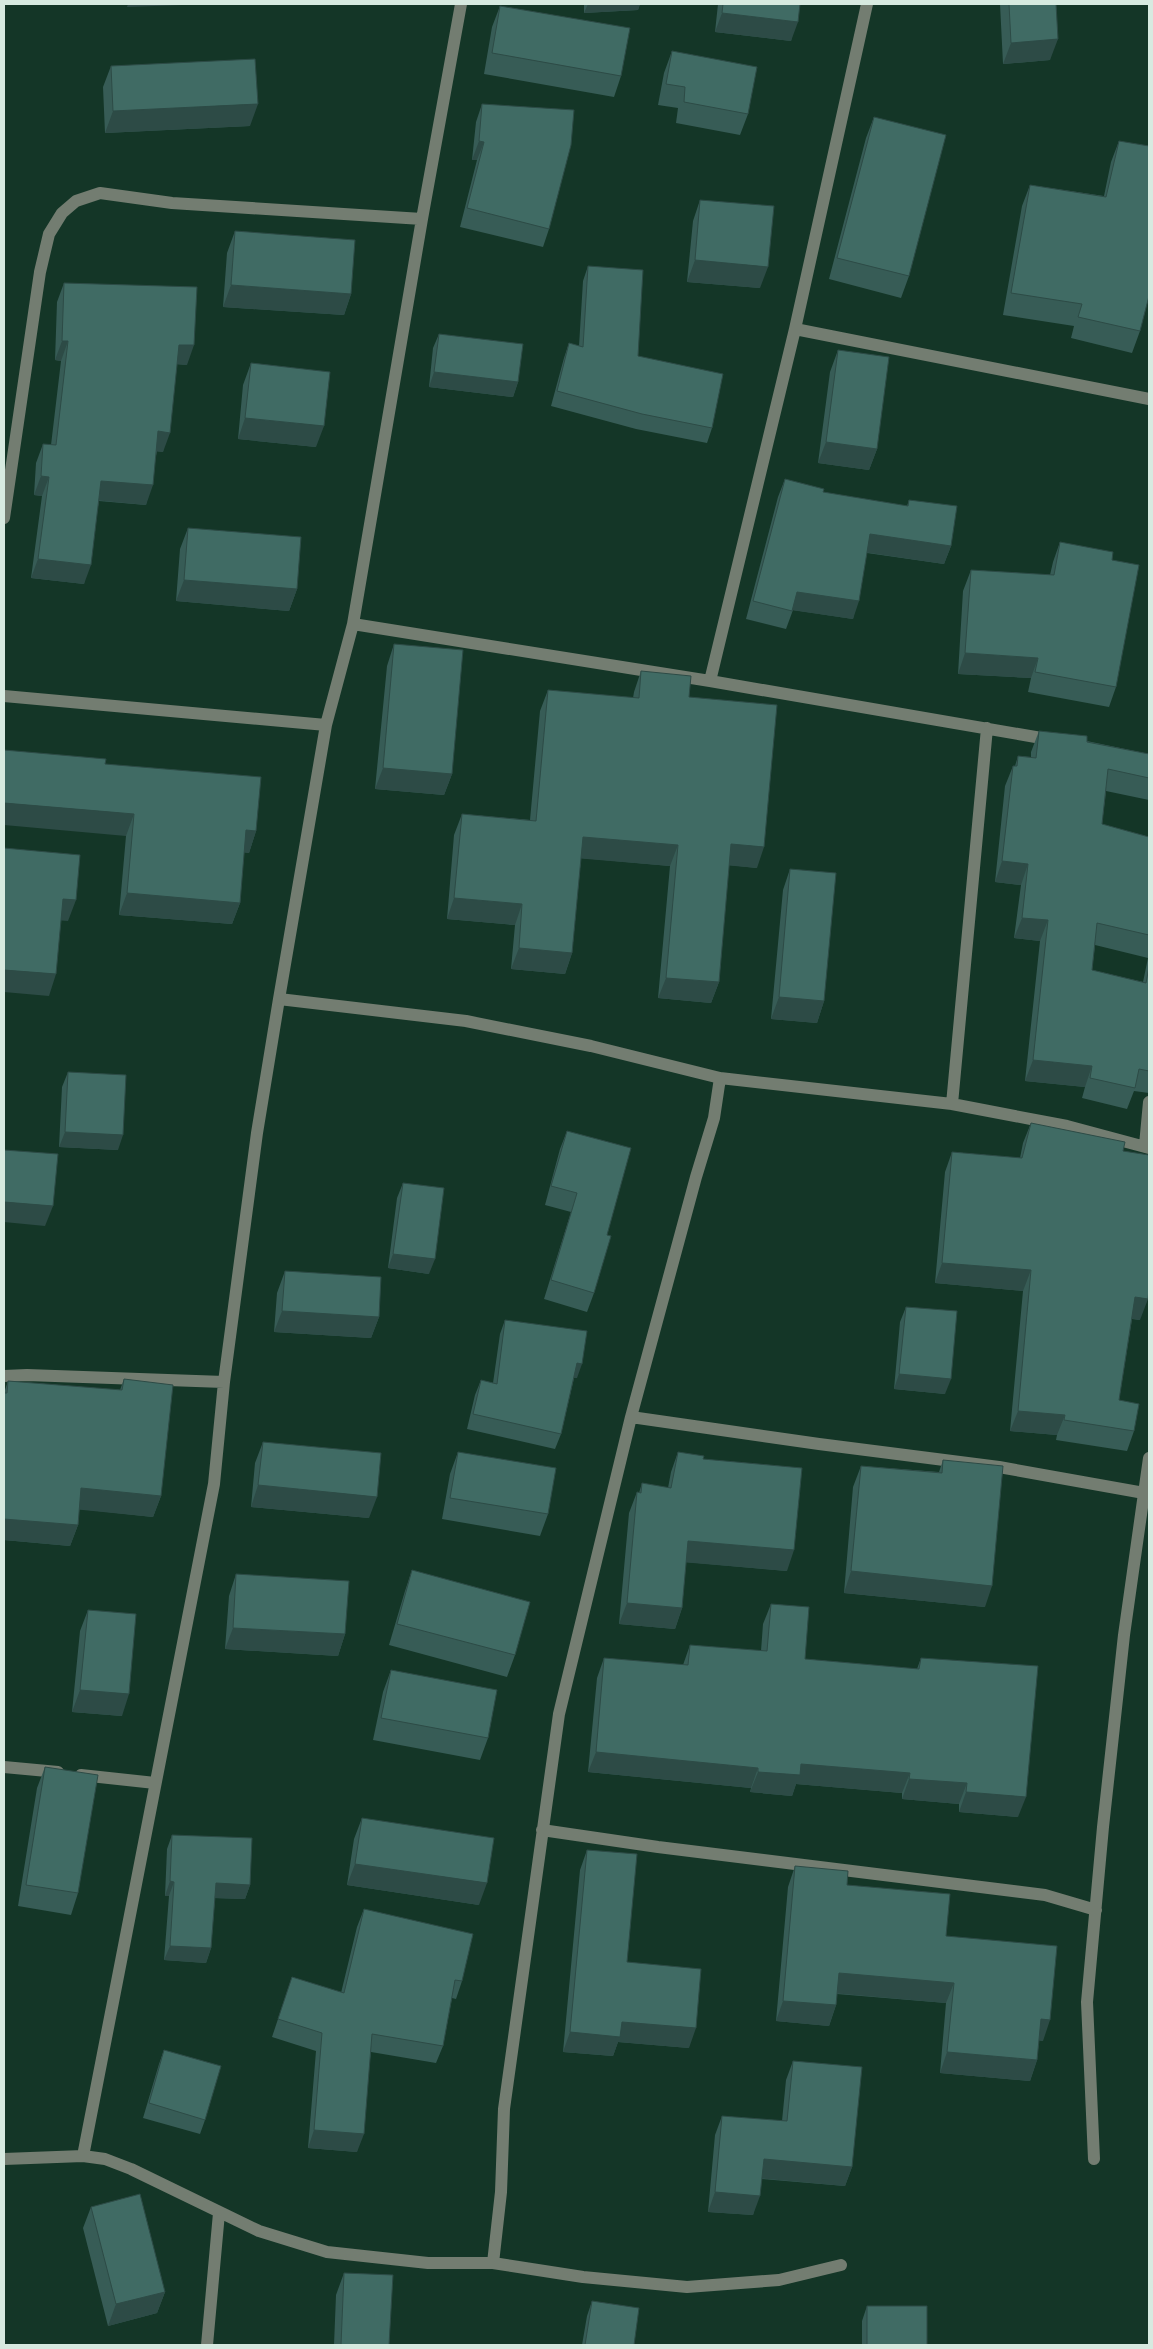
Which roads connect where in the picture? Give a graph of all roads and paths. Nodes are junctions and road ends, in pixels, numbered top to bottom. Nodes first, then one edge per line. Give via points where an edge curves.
1 (461, 4) edge
2 (867, 4) edge
3 (422, 219) junction
4 (795, 329) junction
5 (1149, 400) edge
6 (4, 518) edge
7 (353, 624) junction
8 (710, 681) junction
9 (4, 696) edge
10 (326, 725) junction
11 (987, 728) junction
12 (1068, 743) edge
13 (279, 999) junction
14 (720, 1078) junction
15 (1149, 1102) edge
16 (952, 1104) junction
17 (1147, 1146) edge
18 (4, 1376) edge
19 (224, 1382) junction
20 (631, 1417) junction
21 (1149, 1458) edge
22 (1144, 1494) junction
23 (4, 1767) edge
24 (155, 1783) junction
25 (542, 1830) junction
26 (1096, 1910) junction
27 (83, 2156) junction
28 (1094, 2159) dead end
29 (4, 2160) edge
30 (219, 2213) junction
31 (493, 2263) junction
32 (841, 2265) dead end
33 (207, 2345) edge

1 - 3 street
2 - 4 street
3 - 6 street via 172,203 100,193 76,202 62,213 49,234 40,272
3 - 7 street
4 - 5 street
4 - 8 street
7 - 8 street
7 - 10 street
8 - 11 street
9 - 10 street
10 - 13 street
11 - 12 street
11 - 16 street
13 - 14 street via 466,1020
13 - 19 street via 256,1134
14 - 16 street
14 - 20 street via 714,1118
15 - 17 street
16 - 17 street via 1067,1126
18 - 19 street
19 - 24 street via 214,1484
20 - 22 street via 999,1467
20 - 25 street via 559,1714
21 - 22 street
22 - 26 street via 1124,1635
23 - 24 street
24 - 27 street
25 - 26 street via 658,1848 1045,1895
25 - 31 street via 504,2109
26 - 28 street via 1087,2002
27 - 29 street
27 - 30 street via 105,2159 131,2169
30 - 31 street via 259,2232 327,2252 428,2263
30 - 33 street
31 - 32 street via 583,2277 687,2287 779,2280

